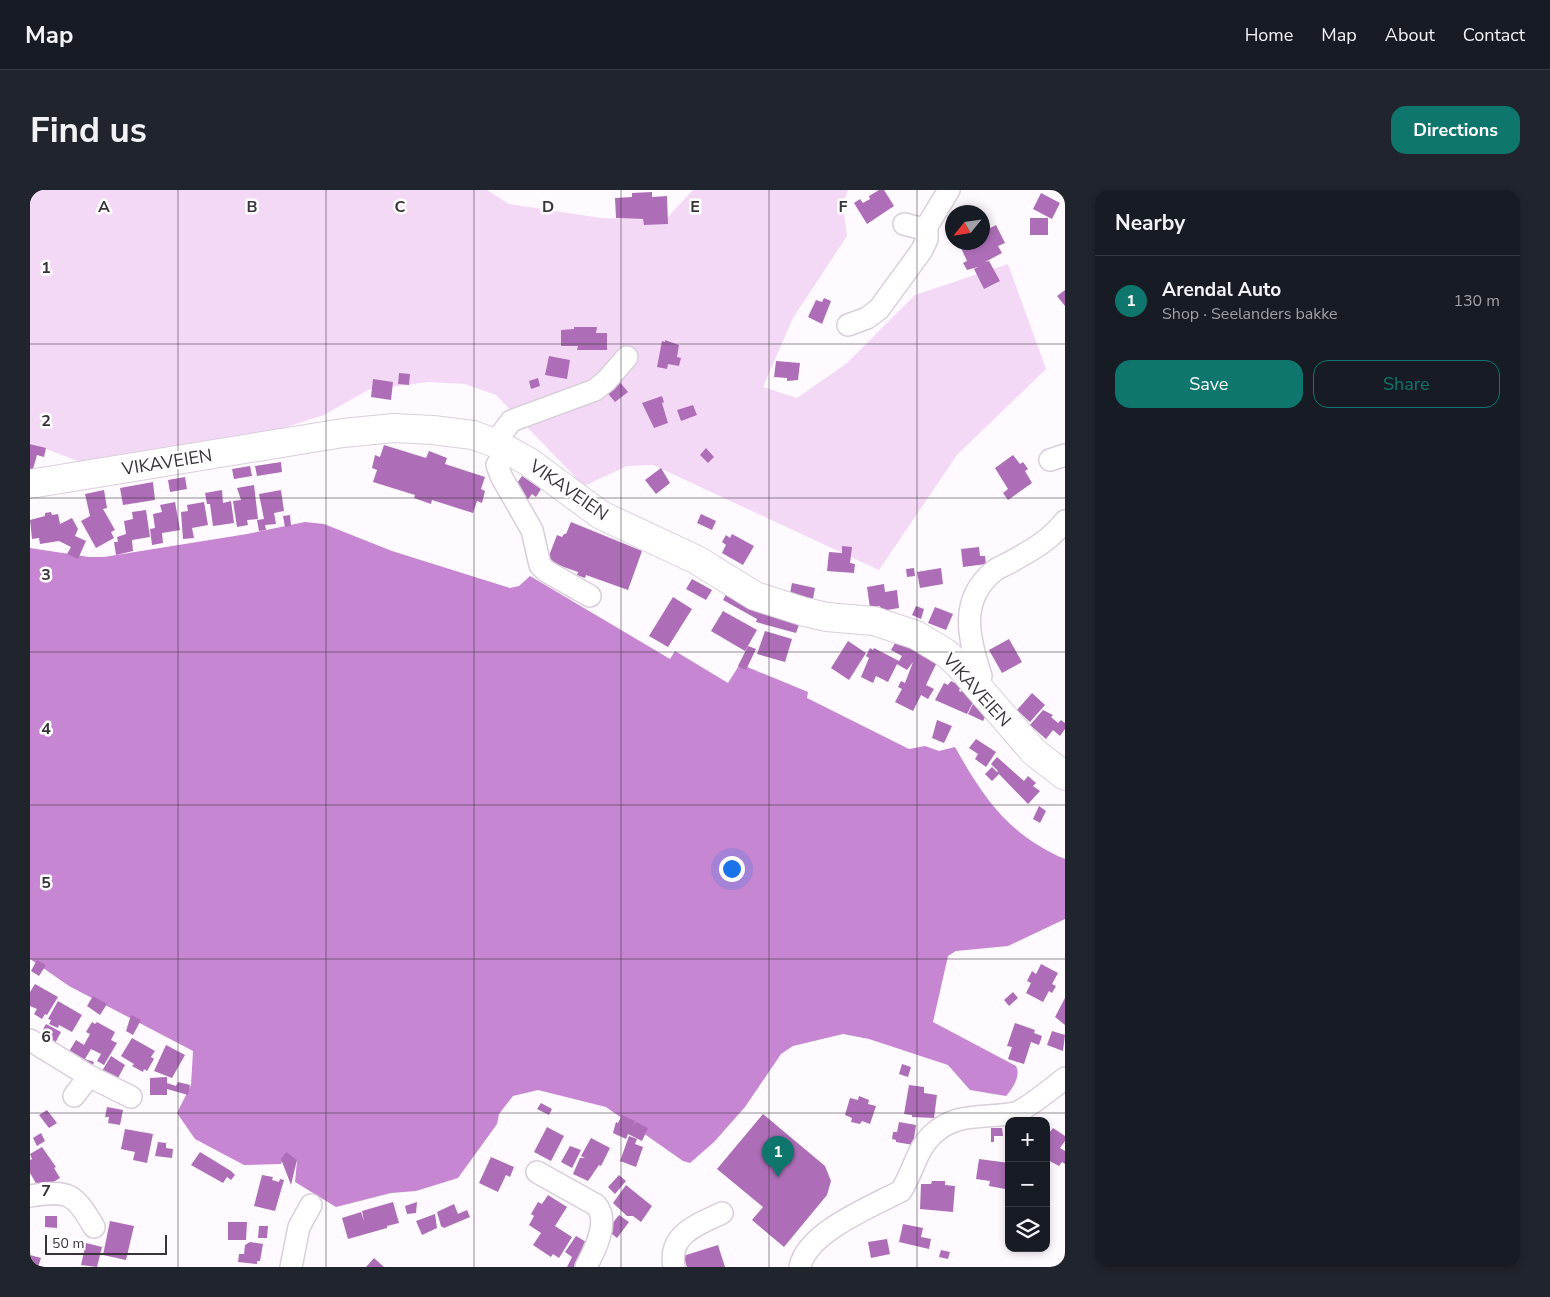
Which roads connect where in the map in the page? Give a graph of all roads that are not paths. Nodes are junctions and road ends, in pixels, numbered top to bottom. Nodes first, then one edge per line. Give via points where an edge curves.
1 (949, 190) edge
2 (904, 224) dead end
3 (927, 226) junction
4 (848, 325) dead end
5 (627, 357) dead end
6 (502, 445) junction
7 (30, 484) edge
8 (1065, 521) edge
9 (590, 596) dead end
10 (978, 685) junction
11 (1065, 776) edge
12 (30, 1040) edge
13 (88, 1076) junction
14 (1065, 1078) edge
15 (74, 1096) dead end
16 (131, 1097) dead end
17 (537, 1172) dead end
18 (39, 1194) edge
19 (311, 1205) dead end
20 (722, 1214) dead end
21 (94, 1227) dead end
22 (291, 1267) edge
23 (586, 1267) edge
24 (674, 1267) edge
25 (800, 1267) edge

1 - 3 street
2 - 3 street via 920,228
3 - 4 street via 922,250 880,309
5 - 6 street via 595,390 511,421
6 - 7 main road, VIKAVEIEN via 452,432 394,428 343,433
6 - 9 street via 497,465 532,530 540,565
6 - 10 main road, VIKAVEIEN via 600,515 697,560 755,596 820,616 874,621 902,629 946,653
8 - 10 street via 1038,547 994,571 975,592 968,618 982,676
10 - 11 main road, VIKAVEIEN via 1034,752
12 - 13 street
13 - 15 street
13 - 16 street
14 - 25 street via 1016,1112 978,1115 946,1124 922,1146 909,1180 900,1191 827,1232 810,1245
17 - 23 street via 596,1205 601,1211 601,1232
18 - 21 street via 59,1192 74,1200 82,1206
19 - 22 street via 299,1227
20 - 24 street via 682,1235 672,1256

